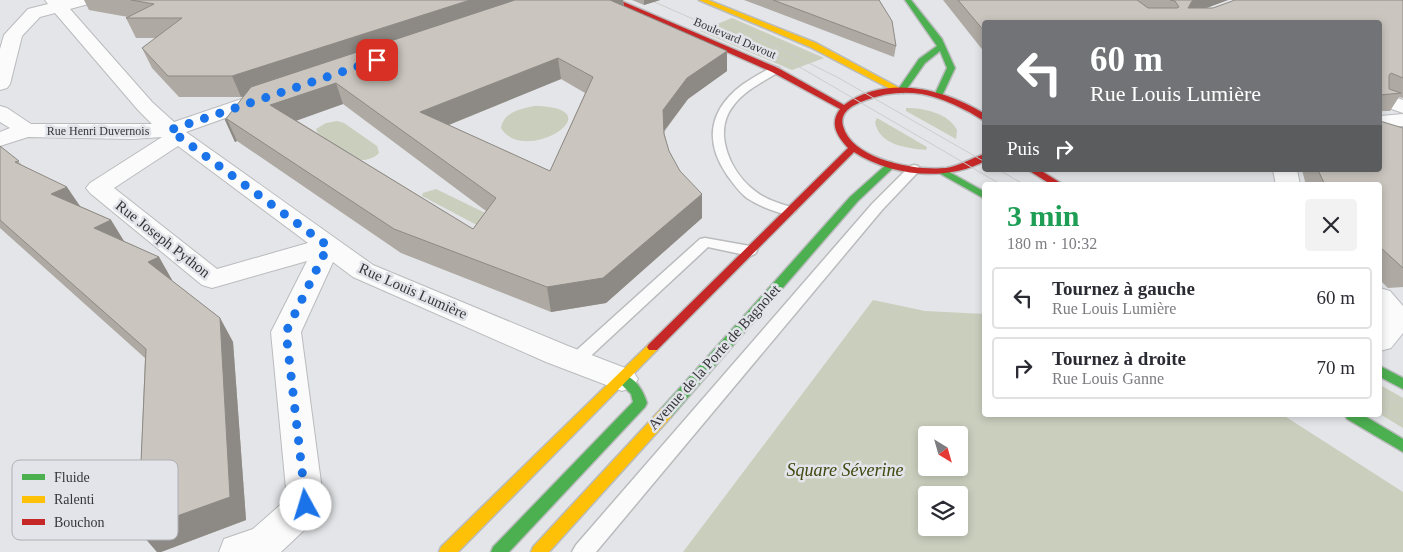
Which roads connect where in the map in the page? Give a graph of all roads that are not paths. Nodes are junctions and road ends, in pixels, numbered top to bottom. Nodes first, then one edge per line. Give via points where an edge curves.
1 (86, 0) edge
2 (612, 0) edge
3 (702, 0) edge
4 (908, 0) edge
5 (56, 3) edge
6 (940, 47) junction
7 (775, 70) junction
8 (0, 84) edge
9 (283, 91) edge
10 (901, 91) junction
11 (938, 96) junction
12 (1382, 99) edge
13 (1403, 107) edge
14 (844, 108) junction
15 (0, 112) edge
16 (982, 116) edge
17 (1403, 120) edge
18 (1382, 122) edge
19 (26, 130) junction
20 (174, 133) junction
21 (0, 139) edge
22 (853, 148) junction
23 (982, 158) edge
24 (891, 165) junction
25 (914, 169) junction
26 (942, 171) junction
27 (1036, 172) edge
28 (1054, 182) edge
29 (982, 194) edge
30 (789, 211) junction
31 (328, 246) junction
32 (750, 251) junction
33 (1382, 300) edge
34 (1382, 338) edge
35 (575, 361) junction
36 (1382, 373) edge
37 (622, 379) junction
38 (1403, 384) edge
39 (1355, 417) edge
40 (1403, 446) edge
41 (238, 552) edge
42 (447, 552) edge
43 (499, 552) edge
44 (539, 552) edge
45 (583, 552) edge

1 - 5 street
2 - 7 main road, Boulevard Davout
3 - 10 main road, Boulevard Davout via 813,45
4 - 6 main road via 938,39
5 - 8 street via 34,13 13,35
5 - 20 street, Rue Louis Lumière via 144,106
6 - 10 main road via 922,62
6 - 11 main road via 951,68
7 - 14 main road, Boulevard Davout
7 - 30 lane via 733,98 719,123 718,144 722,158 746,190 754,197
9 - 20 street
10 - 11 main road
10 - 14 main road via 868,95
11 - 16 main road via 964,104
12 - 13 street
14 - 22 main road via 838,126 843,138
15 - 19 street, Rue Henri Duvernois
17 - 18 street
19 - 20 street, Rue Henri Duvernois
19 - 21 street, Rue Henri Duvernois
20 - 31 street, Rue Louis Lumière
20 - 31 street, Rue Joseph Python via 98,188 212,279
22 - 24 main road
22 - 30 main road
23 - 26 main road
24 - 25 main road
24 - 44 main road, Avenue de la Porte de Bagnolet via 854,199 695,381
25 - 26 main road
25 - 45 lane
26 - 29 main road
27 - 28 main road
30 - 32 main road
31 - 35 street, Rue Louis Lumière via 363,271
31 - 41 street via 286,332 306,505 266,541
32 - 35 lane via 705,242
32 - 37 main road
33 - 34 street via 1397,321
35 - 37 street, Rue Louis Lumière
36 - 38 main road
37 - 42 main road
37 - 43 main road via 634,388 640,403
39 - 40 main road

